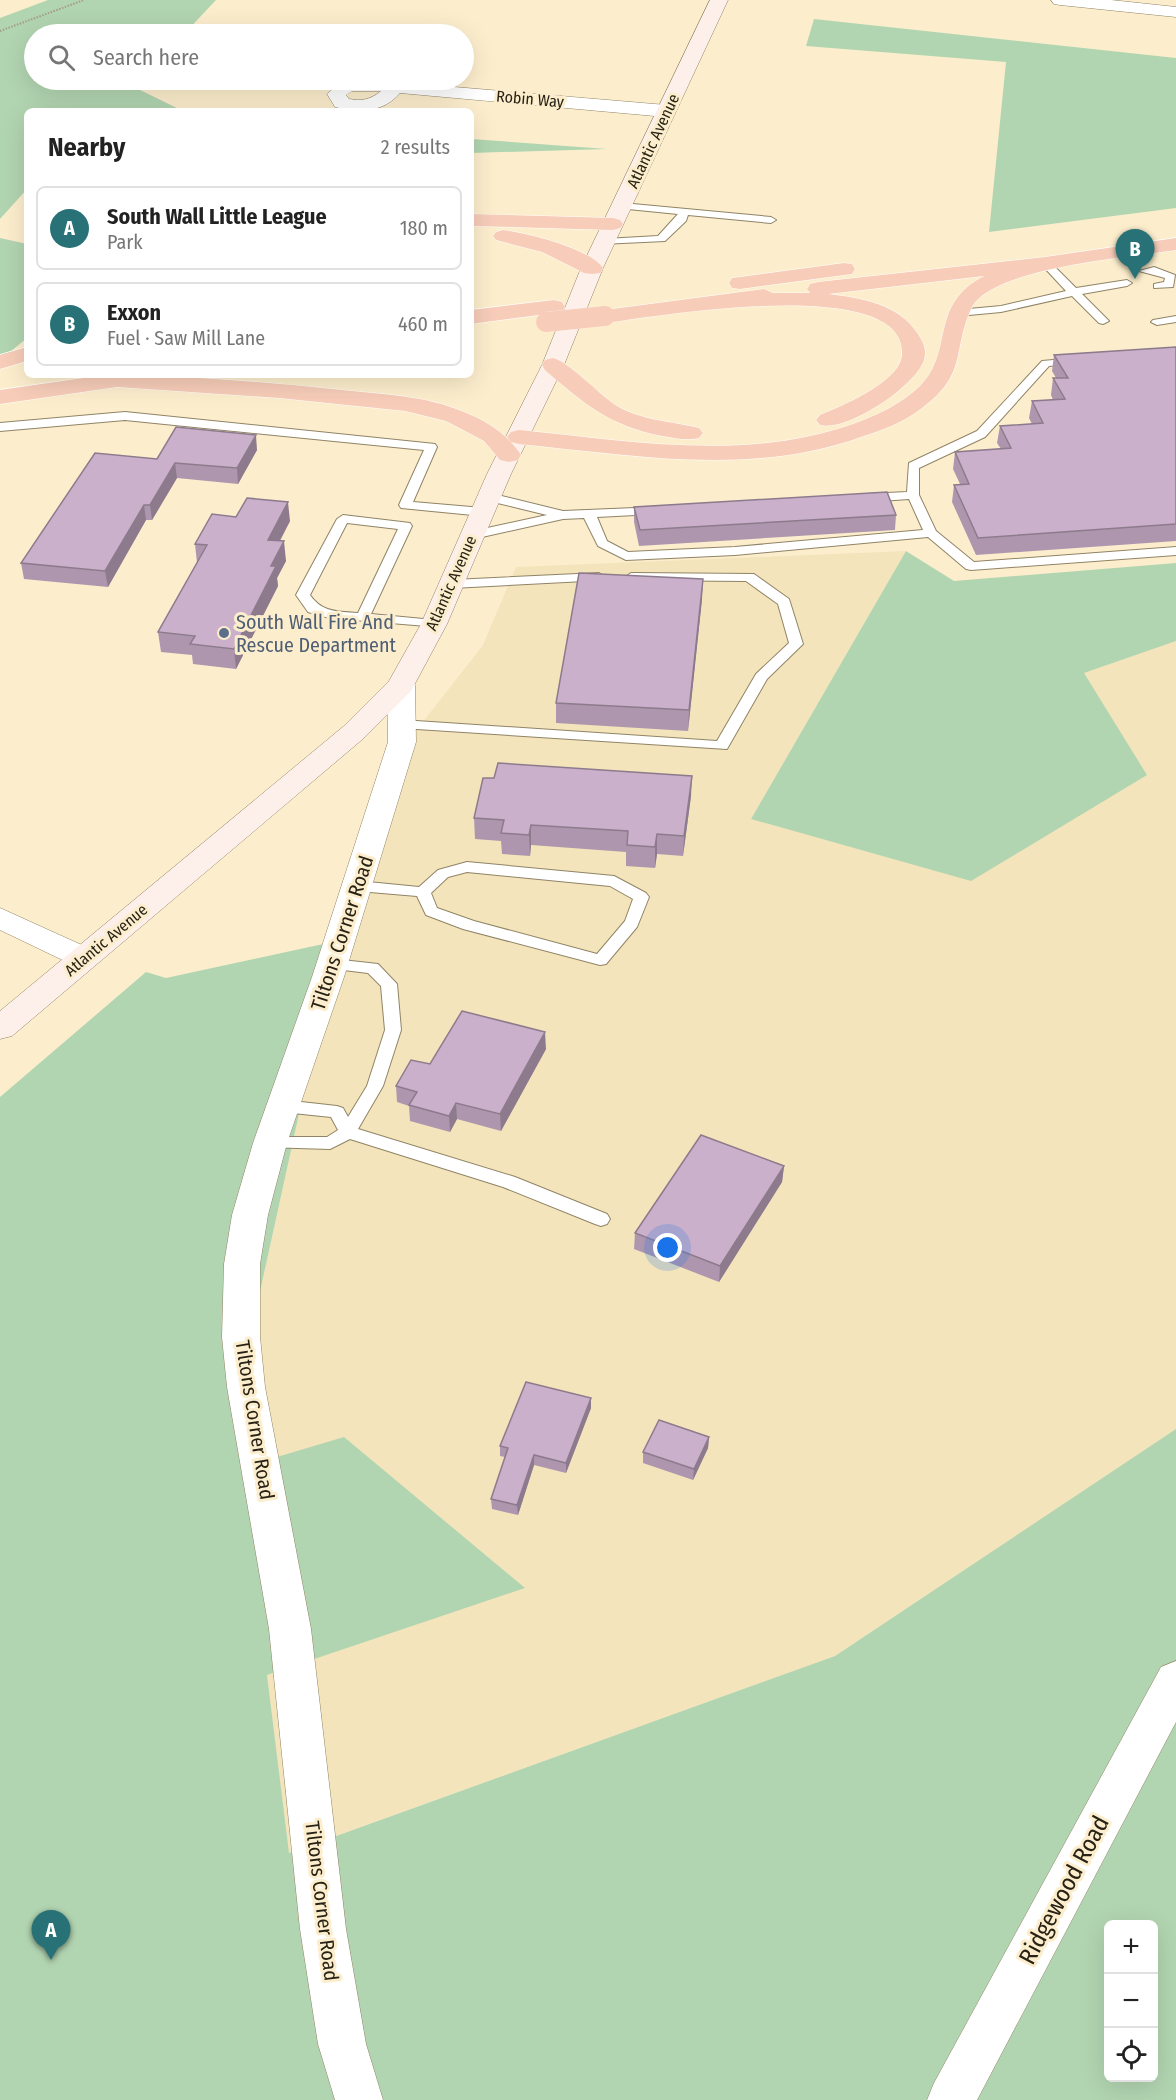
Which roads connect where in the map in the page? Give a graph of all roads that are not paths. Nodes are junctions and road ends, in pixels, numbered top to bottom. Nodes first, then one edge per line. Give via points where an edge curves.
1 (719, 0) edge
2 (1060, 0) edge
3 (1176, 12) edge
4 (429, 90) edge
5 (666, 111) junction
6 (684, 212) junction
7 (474, 220) edge
8 (771, 220) dead end
9 (1176, 227) edge
10 (611, 228) junction
11 (474, 234) edge
12 (519, 237) junction
13 (1176, 244) edge
14 (1045, 263) junction
15 (592, 268) junction
16 (1173, 277) edge
17 (1108, 285) junction
18 (1074, 292) junction
19 (743, 299) junction
20 (606, 308) junction
21 (958, 312) junction
22 (550, 315) junction
23 (474, 317) edge
24 (1176, 319) edge
25 (1103, 321) dead end
26 (1157, 322) dead end
27 (474, 330) edge
28 (24, 355) edge
29 (1093, 360) edge
30 (0, 362) edge
31 (553, 365) junction
32 (24, 372) edge
33 (0, 375) edge
34 (131, 378) edge
35 (117, 380) junction
36 (0, 397) edge
37 (0, 427) edge
38 (514, 446) junction
39 (913, 495) junction
40 (855, 498) edge
41 (668, 509) edge
42 (589, 514) junction
43 (482, 515) junction
44 (563, 515) junction
45 (931, 533) junction
46 (1176, 550) edge
47 (452, 584) junction
48 (363, 617) junction
49 (434, 624) junction
50 (400, 685) junction
51 (402, 724) junction
52 (358, 886) junction
53 (423, 892) junction
54 (0, 918) edge
55 (84, 958) junction
56 (333, 964) junction
57 (0, 1028) edge
58 (283, 1106) junction
59 (348, 1132) junction
60 (270, 1143) junction
61 (602, 1219) dead end
62 (1176, 1680) edge
63 (359, 2100) edge
64 (951, 2100) edge

1 - 5 main road, Atlantic Avenue
2 - 3 street
4 - 5 street, Robin Way
5 - 10 main road, Atlantic Avenue
6 - 8 lane
6 - 10 lane
6 - 10 lane via 682,219 661,239
7 - 10 highway
9 - 20 highway
10 - 12 highway
10 - 15 main road, Atlantic Avenue
11 - 12 highway
12 - 15 highway
13 - 14 highway
14 - 18 lane
14 - 19 highway
14 - 21 highway via 987,284 965,301
15 - 31 main road, Atlantic Avenue
16 - 16 lane via 1169,285 1151,279 1154,270
17 - 17 lane via 1122,291 1126,282 1111,275
17 - 18 lane
18 - 21 lane via 1001,309
18 - 25 lane
19 - 20 highway
19 - 31 highway via 832,301 875,310 908,334 914,350 910,363 892,386 843,415 788,430 731,436 683,432 627,419 599,404
20 - 22 highway, bridge
21 - 38 highway via 946,363 936,382 905,409 875,425 832,440 779,451 722,454
22 - 23 highway
22 - 27 highway
24 - 26 lane
28 - 30 highway
29 - 39 lane via 1046,363 981,434 913,466
31 - 38 main road, Atlantic Avenue
32 - 33 highway
34 - 35 highway
35 - 36 highway
35 - 38 highway via 405,404 454,416
37 - 43 lane via 125,416 431,447 405,505
38 - 43 main road, Atlantic Avenue
39 - 40 lane
39 - 45 lane
41 - 42 lane
42 - 44 lane
42 - 45 lane via 602,543 626,556 735,551
43 - 44 lane
43 - 44 lane
43 - 47 main road, Atlantic Avenue
45 - 46 lane via 971,566
47 - 49 main road, Atlantic Avenue
47 - 51 lane via 613,576 749,577 784,602 796,644 761,677 722,746
48 - 48 lane via 313,609 303,595 343,519 406,526
48 - 49 lane
49 - 50 main road, Atlantic Avenue
50 - 51 street, Tiltons Corner Road
50 - 55 main road, Atlantic Avenue via 354,732
51 - 52 street, Tiltons Corner Road via 402,742
52 - 53 lane
52 - 56 street, Tiltons Corner Road
53 - 53 lane via 431,911 469,926 600,960 632,923 641,897 614,880 467,867 443,873
54 - 55 street
55 - 57 main road, Atlantic Avenue
56 - 58 street, Tiltons Corner Road
56 - 59 lane via 372,968 389,984 393,1030 375,1086
58 - 59 lane via 337,1112
58 - 60 street, Tiltons Corner Road
59 - 60 lane via 330,1143
59 - 61 lane via 509,1182
60 - 63 street, Tiltons Corner Road via 250,1215 242,1264 241,1336 246,1387 290,1629 323,1929 342,2044
62 - 64 street, Ridgewood Road

